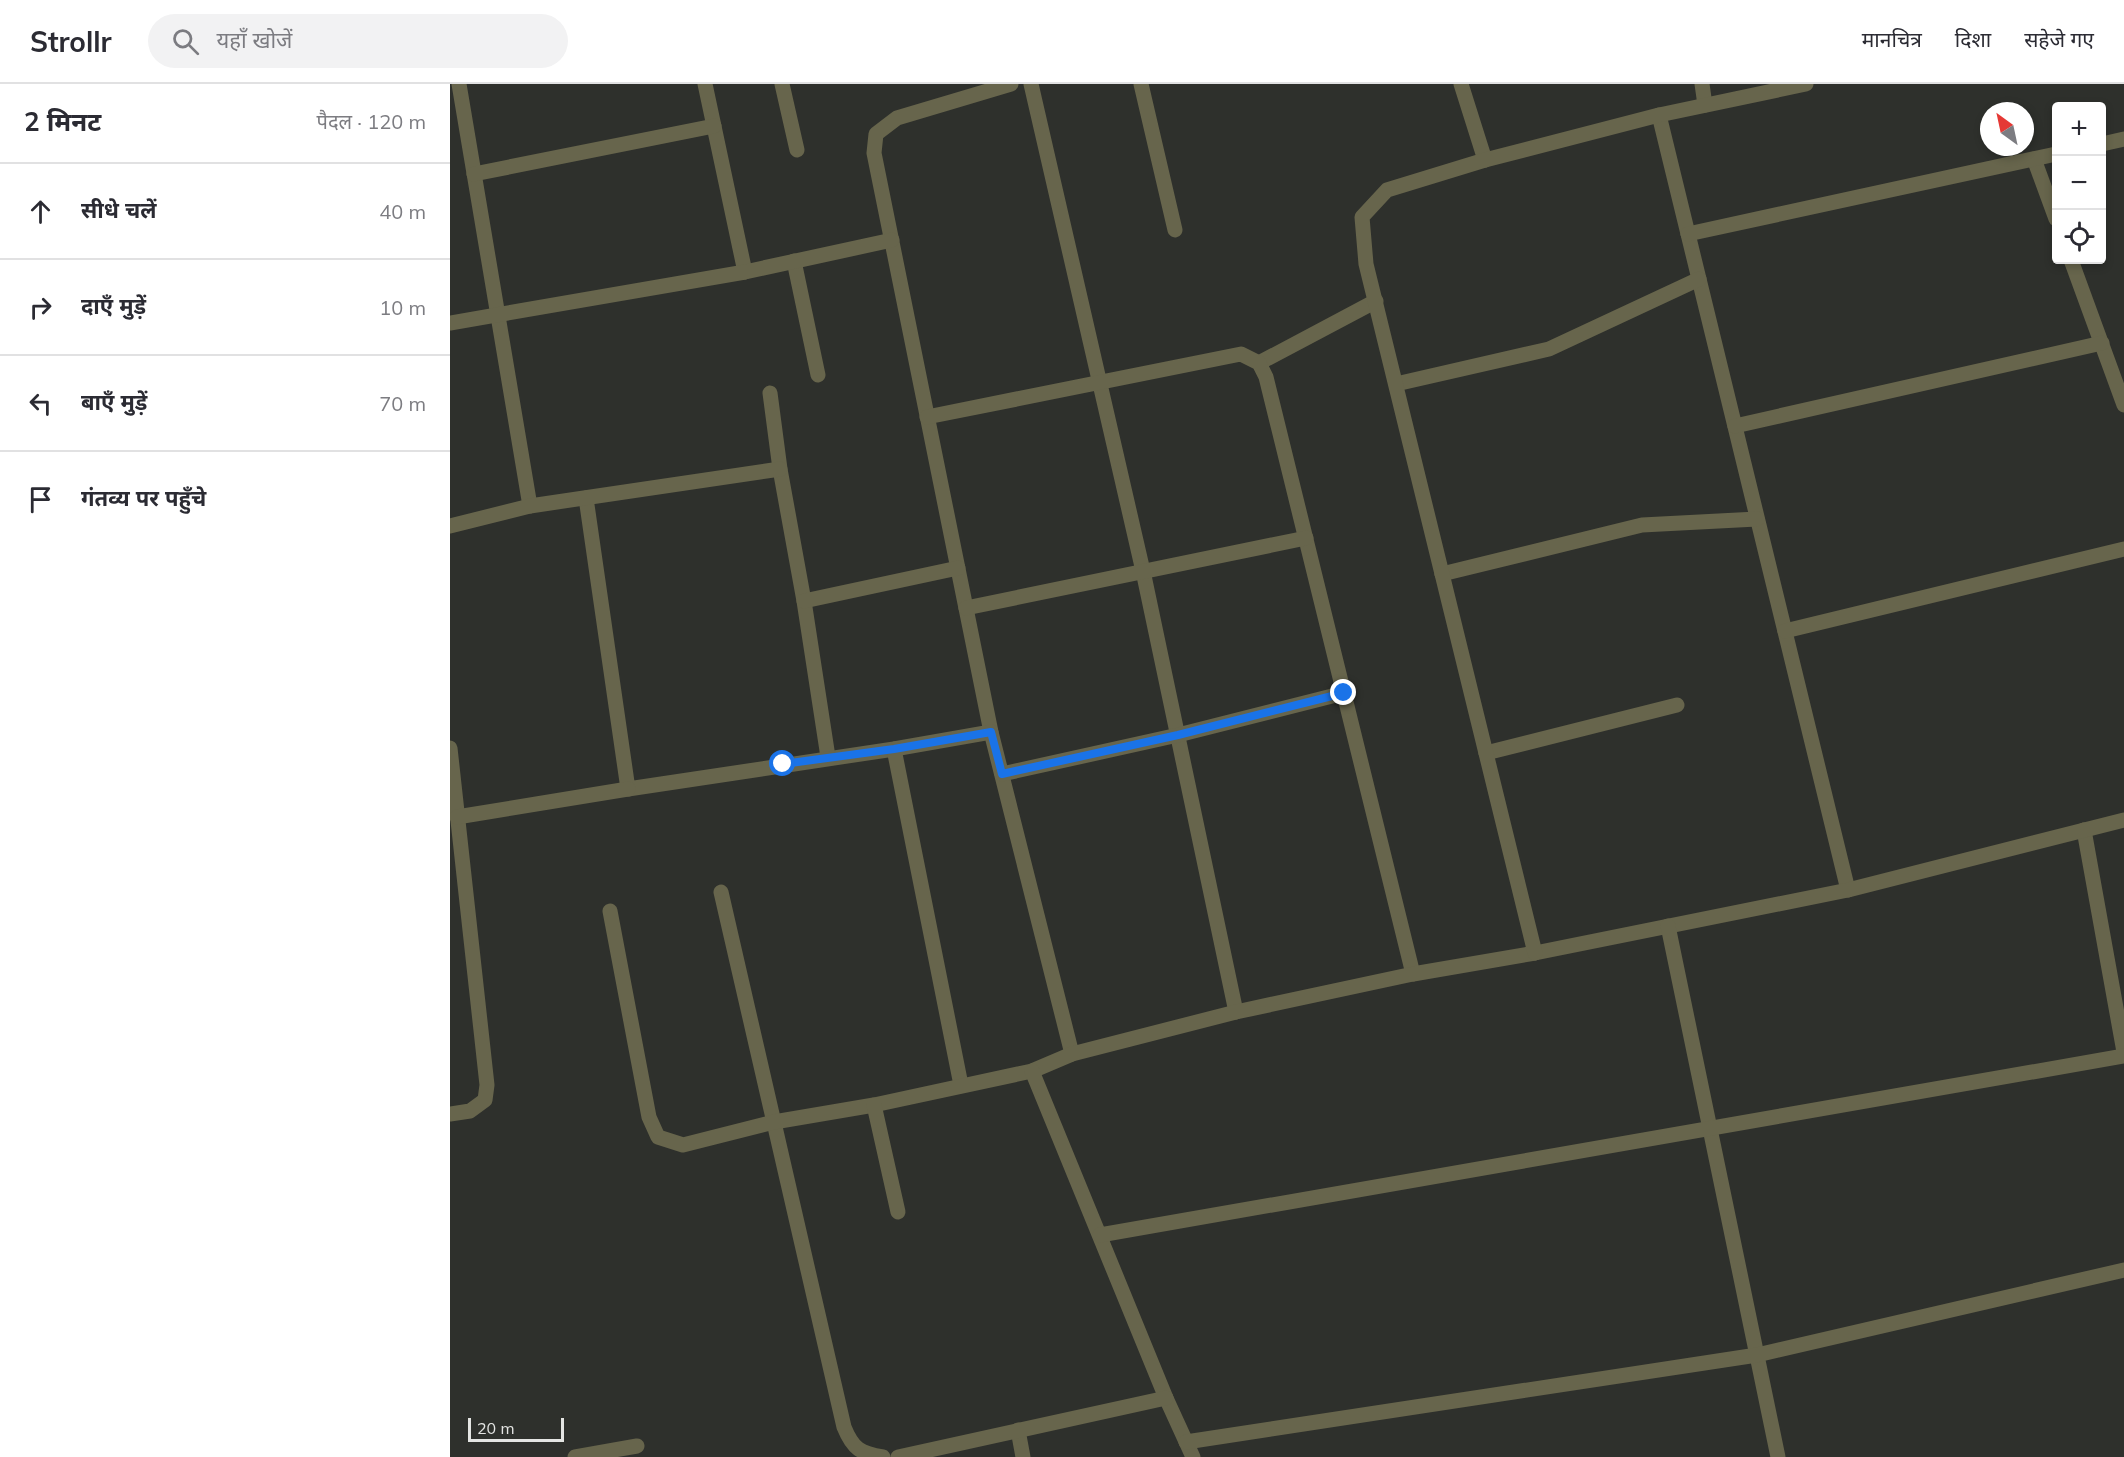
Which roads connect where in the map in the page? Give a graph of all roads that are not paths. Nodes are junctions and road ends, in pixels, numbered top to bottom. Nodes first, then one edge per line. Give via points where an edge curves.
1 (459, 84) edge
2 (705, 84) edge
3 (782, 84) edge
4 (1011, 84) edge
5 (1031, 84) edge
6 (1141, 84) edge
7 (1461, 84) edge
8 (1702, 84) edge
9 (1806, 84) edge
10 (1705, 105) junction
11 (1659, 115) junction
12 (714, 126) junction
13 (2124, 139) edge
14 (2106, 143) edge
15 (796, 150) dead end
16 (2052, 155) edge
17 (2034, 159) junction
18 (1485, 160) junction
19 (474, 174) junction
20 (2053, 210) edge
21 (1175, 230) dead end
22 (1688, 234) junction
23 (892, 240) junction
24 (794, 261) junction
25 (2072, 264) edge
26 (745, 272) junction
27 (1699, 279) junction
28 (1376, 301) junction
29 (499, 314) junction
30 (450, 323) edge
31 (2102, 343) junction
32 (1259, 363) junction
33 (818, 375) dead end
34 (1100, 382) junction
35 (1396, 384) junction
36 (770, 393) dead end
37 (2124, 405) edge
38 (927, 417) junction
39 (1735, 426) junction
40 (780, 469) junction
41 (586, 498) junction
42 (530, 507) junction
43 (1757, 519) junction
44 (450, 526) edge
45 (1306, 538) junction
46 (2124, 549) edge
47 (958, 568) junction
48 (1143, 571) junction
49 (1442, 574) junction
50 (804, 601) junction
51 (966, 608) junction
52 (1785, 631) junction
53 (1344, 693) junction
54 (1677, 705) dead end
55 (991, 732) junction
56 (1178, 735) junction
57 (450, 748) edge
58 (894, 749) junction
59 (1486, 753) junction
60 (828, 757) junction
61 (1002, 774) junction
62 (628, 789) junction
63 (457, 817) junction
64 (2124, 820) edge
65 (2084, 830) junction
66 (1848, 890) junction
67 (721, 892) dead end
68 (610, 911) dead end
69 (1668, 926) junction
70 (1535, 953) junction
71 (1413, 974) junction
72 (1236, 1012) junction
73 (1072, 1054) junction
74 (2124, 1054) edge
75 (1032, 1071) junction
76 (961, 1085) junction
77 (874, 1105) junction
78 (450, 1114) edge
79 (774, 1122) junction
80 (1710, 1128) junction
81 (898, 1212) dead end
82 (1100, 1235) junction
83 (2124, 1270) edge
84 (1757, 1355) junction
85 (1166, 1398) junction
86 (1018, 1430) junction
87 (1186, 1442) junction
88 (637, 1446) dead end
89 (575, 1457) edge
90 (883, 1457) edge
91 (898, 1457) edge
92 (1023, 1457) edge
93 (1193, 1457) edge
94 (1778, 1457) edge

1 - 19 street
2 - 12 street
3 - 15 street
4 - 23 street via 897,118 876,134 874,153
5 - 34 street
6 - 21 street
7 - 18 street
8 - 10 street
9 - 10 street
10 - 11 street
11 - 18 street
11 - 22 street
12 - 19 street
12 - 26 street
13 - 14 street
16 - 17 street
17 - 20 street
17 - 22 street
18 - 28 street via 1387,190 1362,217 1366,264
19 - 29 street
22 - 27 street
23 - 24 street
23 - 38 street
24 - 26 street
24 - 33 street
25 - 31 street
26 - 29 street
27 - 35 street via 1549,349
27 - 39 street
28 - 32 street
28 - 35 street
29 - 30 street
29 - 42 street
31 - 37 street
31 - 39 street
32 - 34 street via 1241,354
32 - 45 street via 1266,377
34 - 38 street
34 - 48 street
35 - 49 street
36 - 40 street
38 - 47 street
39 - 43 street
40 - 41 street
40 - 50 street
41 - 42 street
41 - 62 street
42 - 44 street
43 - 49 street via 1642,525
43 - 52 street
45 - 48 street
45 - 53 street
46 - 52 street
47 - 50 street
47 - 51 street
48 - 51 street
48 - 56 street
49 - 59 street
50 - 60 street
51 - 55 street
52 - 66 street
53 - 56 street
53 - 71 street
54 - 59 street
55 - 58 street
55 - 61 street
56 - 61 street
56 - 72 street
57 - 63 street
58 - 60 street
58 - 76 street
59 - 70 street
60 - 62 street
61 - 73 street
62 - 63 street
63 - 78 street via 487,1085 485,1100 470,1111
64 - 65 street
65 - 66 street
65 - 74 street
66 - 69 street
67 - 79 street
68 - 79 street via 649,1117 658,1137 683,1145
69 - 70 street
69 - 80 street
70 - 71 street
71 - 72 street
72 - 73 street
73 - 75 street
74 - 80 street
75 - 76 street
75 - 82 street
76 - 77 street
77 - 79 street
77 - 81 street
79 - 90 street via 844,1427 851,1444 869,1455
80 - 82 street
80 - 84 street
82 - 85 street
83 - 84 street
84 - 87 street
84 - 94 street
85 - 86 street
85 - 87 street
86 - 91 street
86 - 92 street
87 - 93 street
88 - 89 street

